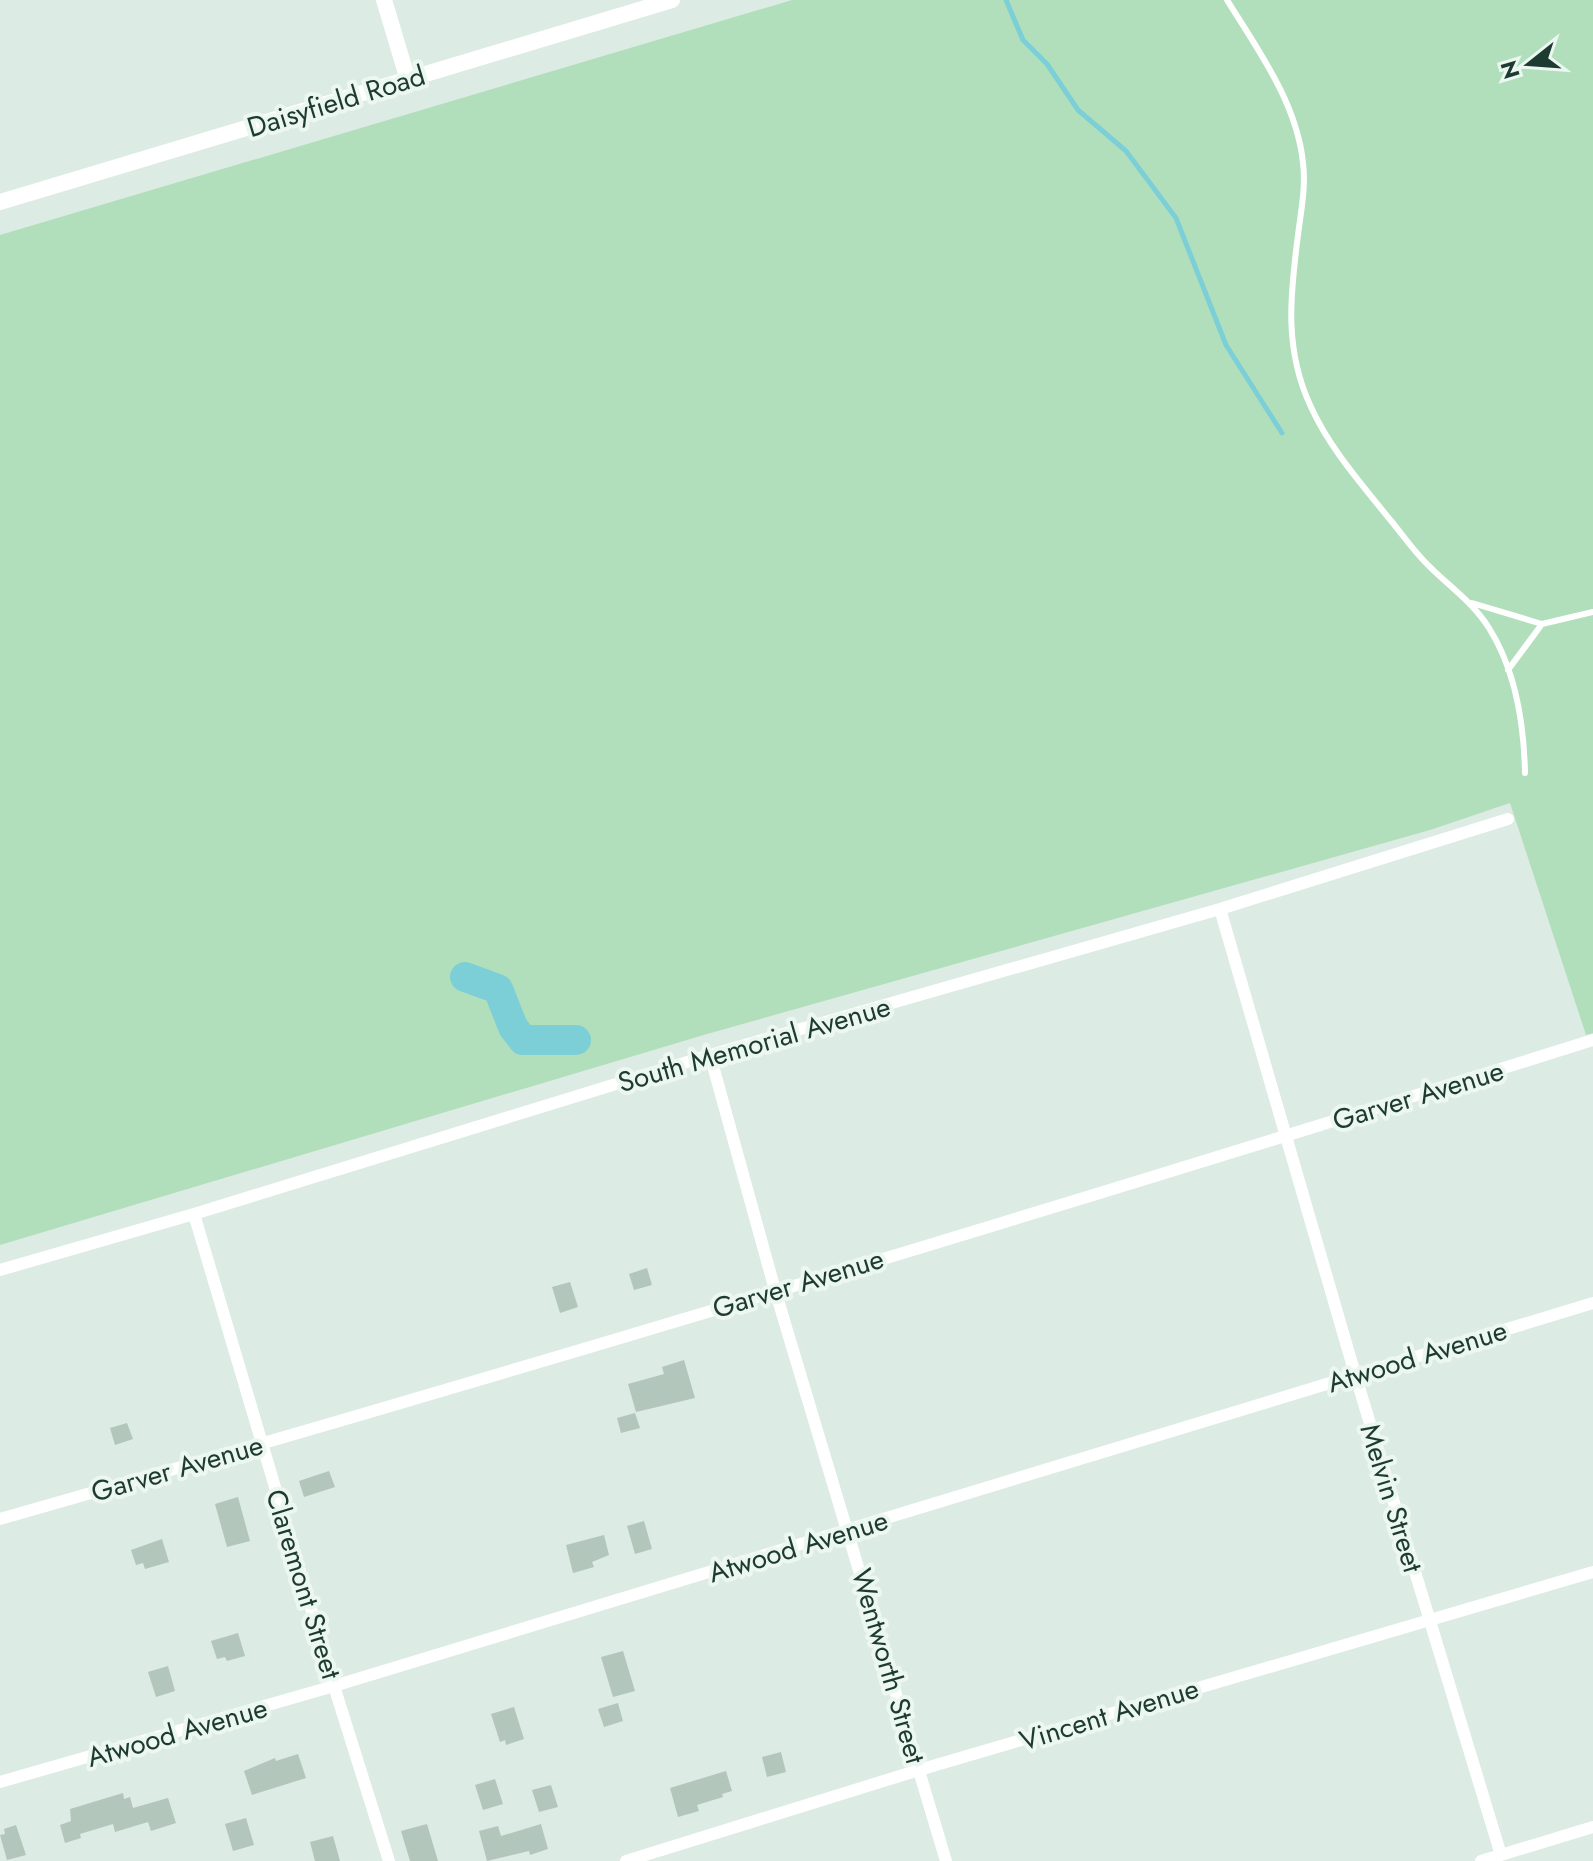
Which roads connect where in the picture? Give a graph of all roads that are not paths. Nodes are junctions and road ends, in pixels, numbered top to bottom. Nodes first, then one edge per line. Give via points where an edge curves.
1 (384, 0) edge
2 (672, 0) edge
3 (1227, 0) edge
4 (408, 80) junction
5 (0, 202) edge
6 (1470, 603) junction
7 (1593, 612) edge
8 (1542, 624) junction
9 (1508, 670) junction
10 (1525, 773) dead end
11 (1508, 819) dead end
12 (1220, 909) junction
13 (1593, 1040) edge
14 (710, 1055) junction
15 (1287, 1136) junction
16 (194, 1214) junction
17 (0, 1270) edge
18 (775, 1290) junction
19 (1593, 1303) edge
20 (1355, 1374) junction
21 (262, 1444) junction
22 (0, 1519) edge
23 (849, 1531) junction
24 (1593, 1572) edge
25 (1429, 1619) junction
26 (334, 1686) junction
27 (919, 1770) junction
28 (0, 1782) edge
29 (1593, 1827) edge
30 (1501, 1855) junction
31 (389, 1861) edge
32 (626, 1861) edge
33 (946, 1861) edge
34 (1481, 1861) edge

1 - 4 street
2 - 4 street, Daisyfield Road
3 - 6 lane via 1277,80 1303,159 1290,324 1295,370 1312,410 1349,468 1425,562
4 - 5 street, Daisyfield Road
6 - 8 lane
6 - 9 lane via 1490,629
7 - 8 lane
8 - 9 lane
9 - 10 lane via 1524,727
11 - 12 street, South Memorial Avenue
12 - 14 street, South Memorial Avenue
12 - 15 street, Melvin Street
13 - 15 street, Garver Avenue
14 - 16 street, South Memorial Avenue
14 - 18 street, Wentworth Street
15 - 18 street, Garver Avenue
15 - 20 street, Melvin Street
16 - 17 street, South Memorial Avenue
16 - 21 street, Claremont Street
18 - 21 street, Garver Avenue
18 - 23 street, Wentworth Street
19 - 20 street, Atwood Avenue
20 - 23 street, Atwood Avenue
20 - 25 street, Melvin Street
21 - 22 street, Garver Avenue
21 - 26 street, Claremont Street
23 - 26 street, Atwood Avenue
23 - 27 street, Wentworth Street
24 - 25 street, Vincent Avenue
25 - 27 street, Vincent Avenue
25 - 30 street, Melvin Street
26 - 28 street, Atwood Avenue
26 - 31 street, Claremont Street
27 - 32 street, Vincent Avenue
27 - 33 street, Wentworth Street
29 - 30 street
30 - 34 street

